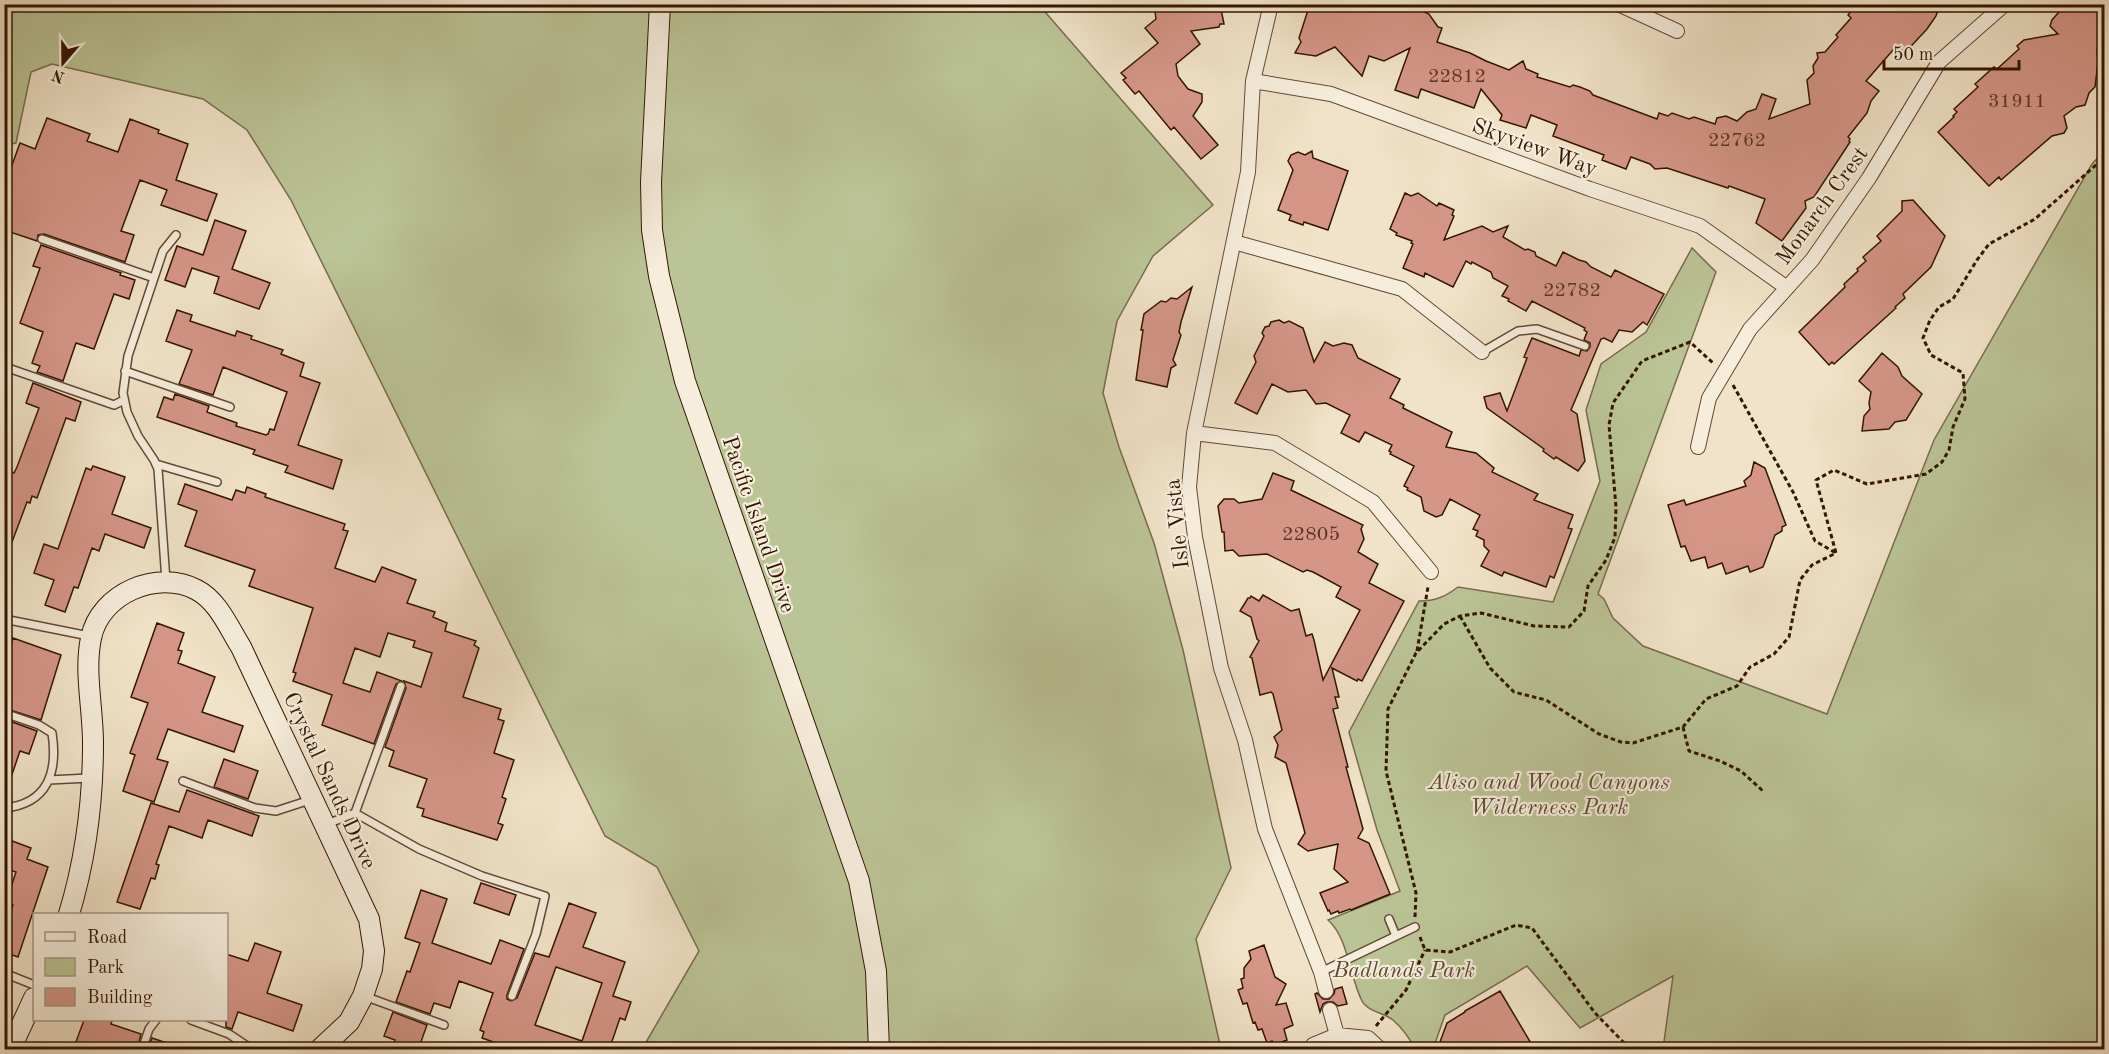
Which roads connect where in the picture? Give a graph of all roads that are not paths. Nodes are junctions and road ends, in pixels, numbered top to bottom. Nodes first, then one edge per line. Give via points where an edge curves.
1 (660, 4) edge
2 (1271, 4) edge
3 (1618, 4) edge
4 (2005, 4) edge
5 (1677, 31) dead end
6 (1253, 81) junction
7 (176, 235) dead end
8 (42, 239) dead end
9 (1234, 242) junction
10 (154, 278) junction
11 (1787, 288) junction
12 (1585, 346) dead end
13 (1482, 352) joint
14 (11, 369) dead end
15 (125, 371) junction
16 (124, 400) junction
17 (230, 407) dead end
18 (1194, 433) junction
19 (1698, 447) dead end
20 (156, 464) junction
21 (217, 483) dead end
22 (1431, 572) road end
23 (166, 582) junction
24 (4, 619) edge
25 (92, 636) junction
26 (401, 686) dead end
27 (4, 713) edge
28 (93, 778) junction
29 (49, 780) junction
30 (183, 781) dead end
31 (312, 799) junction
32 (4, 808) edge
33 (355, 813) junction
34 (324, 825) junction
35 (70, 913) edge
36 (1389, 919) dead end
37 (1415, 927) road end
38 (1396, 936) junction
39 (1321, 972) junction
40 (4, 973) edge
41 (33, 985) edge
42 (1326, 991) dead end
43 (363, 996) junction
44 (513, 996) dead end
45 (33, 1000) edge
46 (1330, 1010) dead end
47 (155, 1021) edge
48 (194, 1021) edge
49 (444, 1025) dead end
50 (1337, 1035) junction
51 (10, 1050) edge
52 (142, 1050) edge
53 (253, 1050) edge
54 (319, 1050) edge
55 (879, 1050) edge
56 (1311, 1050) edge
57 (1381, 1050) edge

1 - 55 main road, Pacific Island Drive via 651,182 652,230 659,276 684,381 859,880 876,971
2 - 6 street, Isle Vista
3 - 5 street
4 - 11 street, Monarch Crest via 1939,62 1869,178 1812,260
6 - 9 street, Isle Vista via 1248,172
6 - 11 street, Skyview Way via 1331,94 1700,226
7 - 10 lane via 163,251
8 - 10 lane
9 - 13 street via 1402,289
9 - 18 street, Isle Vista
10 - 15 lane
11 - 19 street, Monarch Crest via 1750,329 1708,398
12 - 13 lane via 1537,329 1518,331
14 - 16 lane via 114,405
15 - 16 lane
15 - 17 lane
16 - 20 lane via 138,436
18 - 22 street via 1275,443 1373,502
18 - 39 street, Isle Vista via 1189,487 1221,668 1245,740 1265,829
20 - 21 lane
20 - 23 lane
23 - 25 main road, Crystal Sands Drive via 140,586 116,598 98,618
23 - 31 main road, Crystal Sands Drive via 198,590 215,605 241,647
24 - 25 lane
25 - 28 main road via 89,659
26 - 33 lane
27 - 29 lane via 52,733 55,753
28 - 29 lane
28 - 35 main road via 88,829
29 - 32 lane via 40,794 21,806
30 - 31 lane via 276,812
31 - 34 main road, Crystal Sands Drive
33 - 34 lane
33 - 44 lane via 430,854 545,896 536,934
34 - 43 main road, Crystal Sands Drive via 369,919 374,951
36 - 38 lane
37 - 38 lane
38 - 39 lane
39 - 42 street, Isle Vista
40 - 41 lane
43 - 49 lane
43 - 54 main road, Crystal Sands Drive via 349,1022
45 - 51 main road
46 - 50 street
47 - 52 lane
48 - 53 lane via 229,1034
50 - 56 street via 1313,1045
50 - 57 street via 1368,1038

